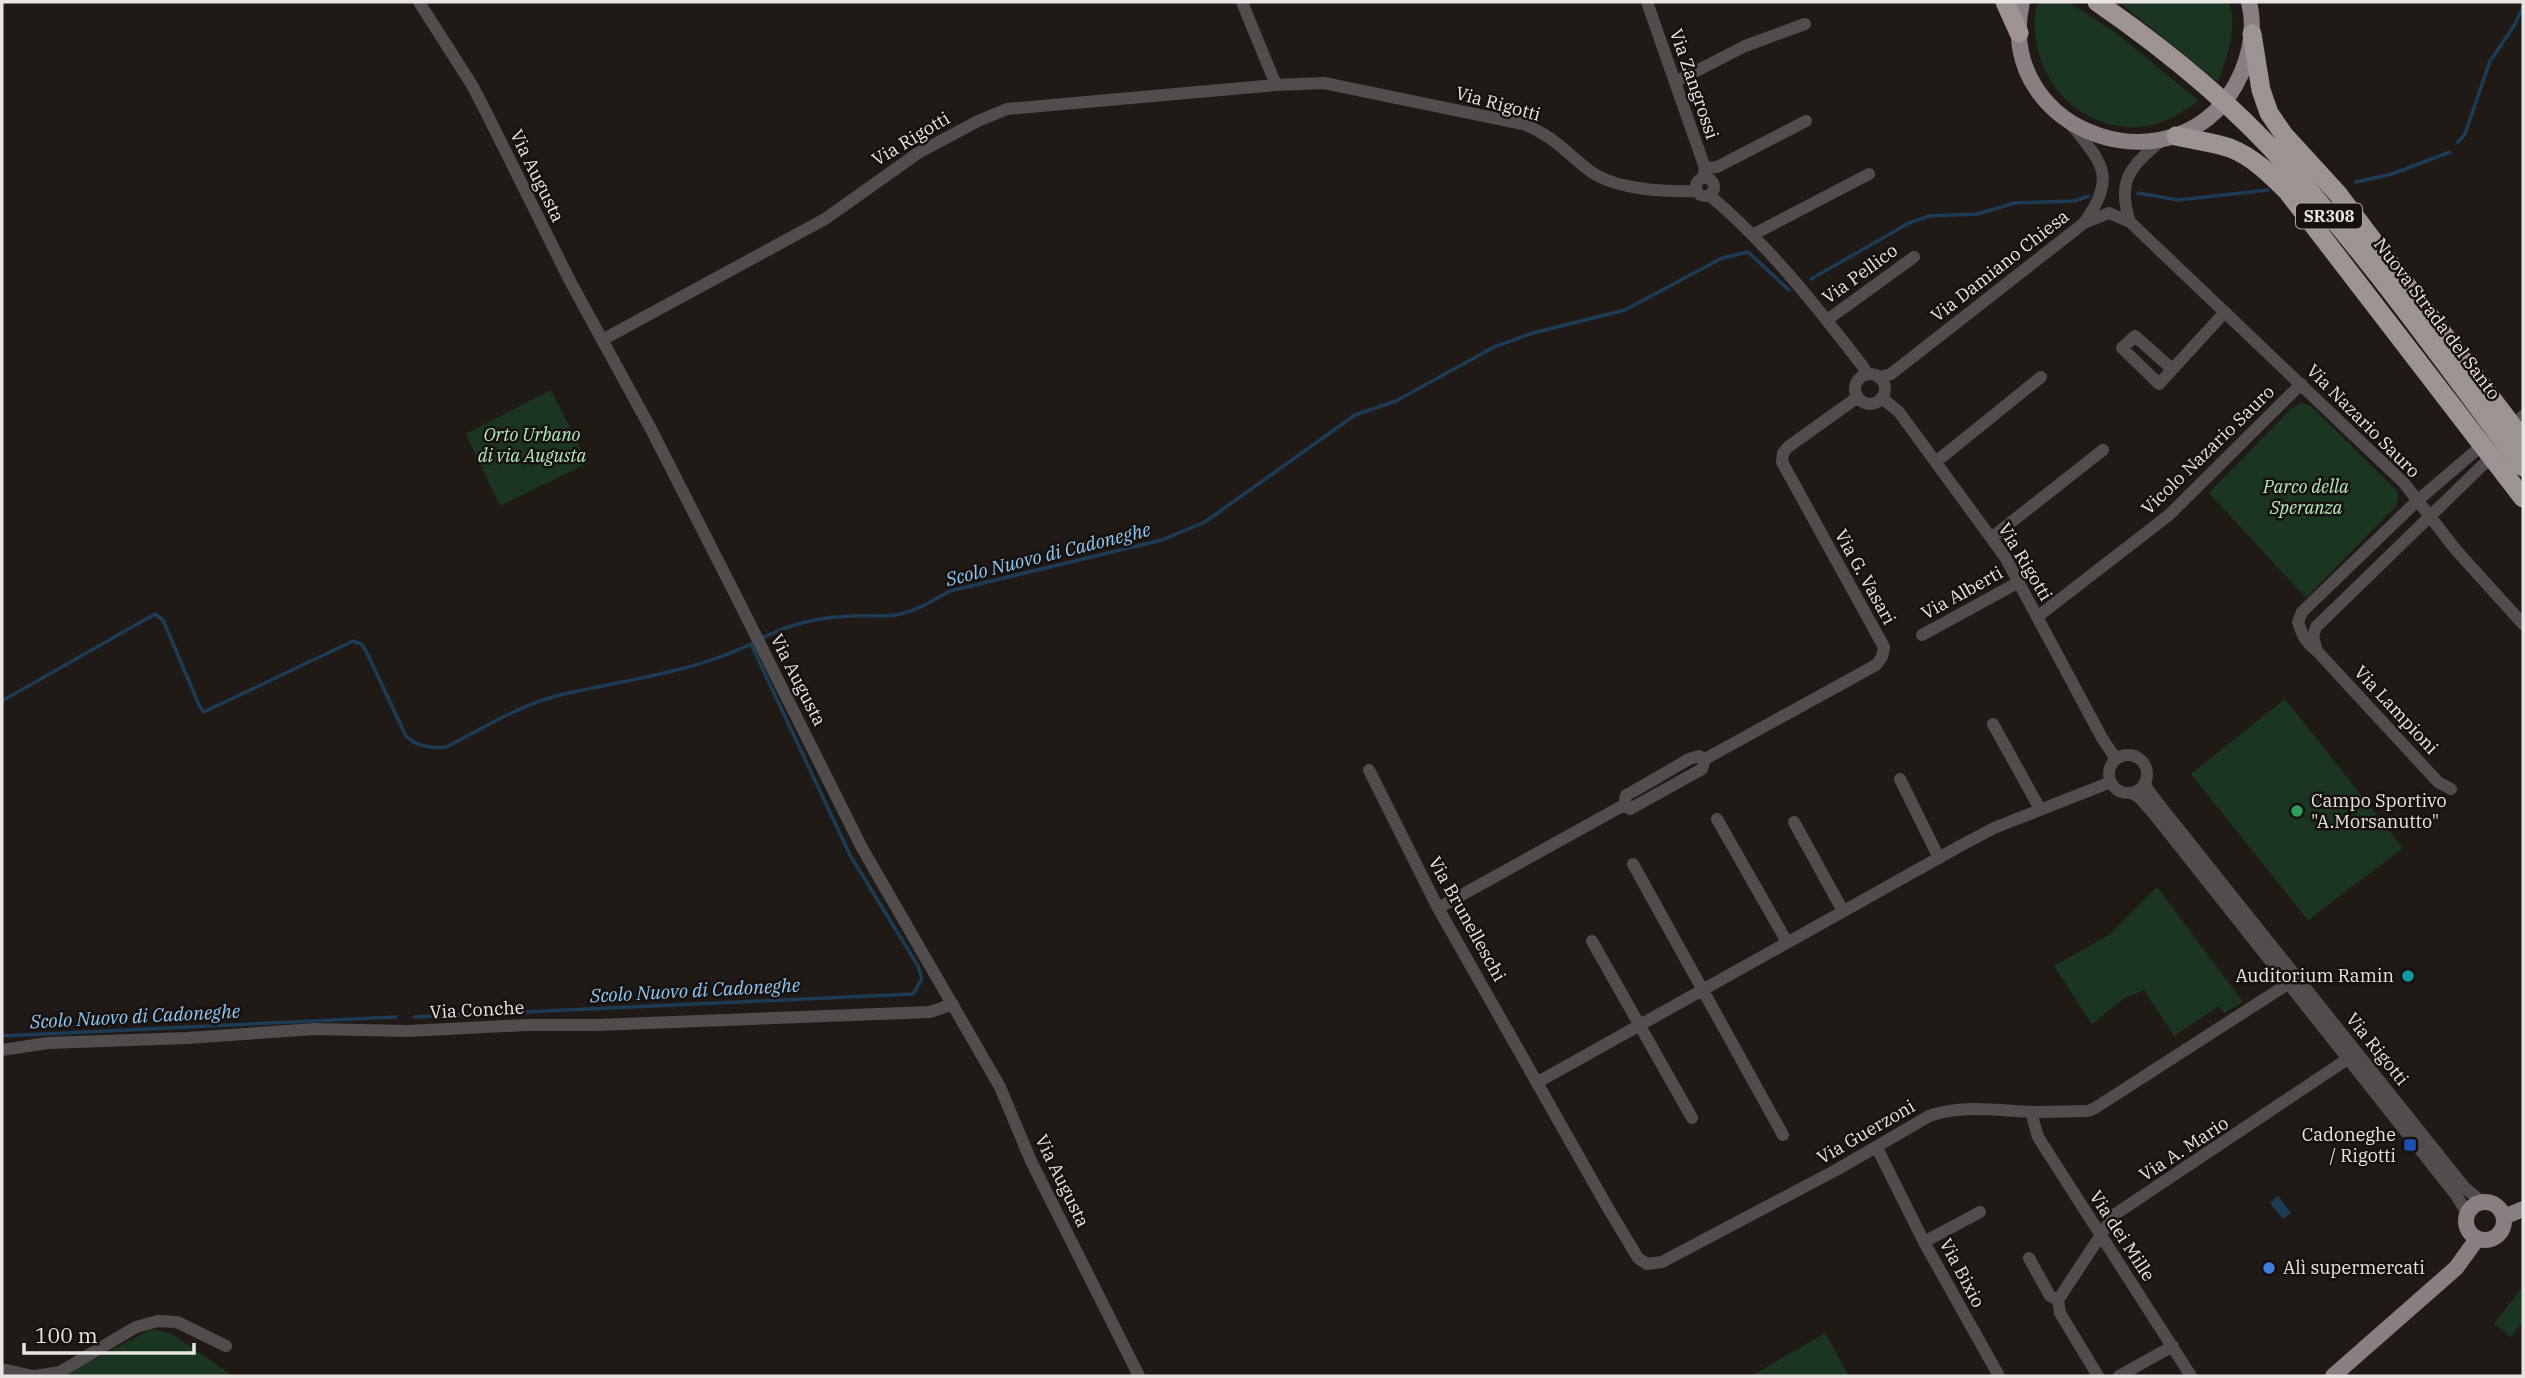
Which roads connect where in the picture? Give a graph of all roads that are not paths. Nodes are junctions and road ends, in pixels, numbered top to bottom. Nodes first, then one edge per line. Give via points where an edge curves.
1 (419, 2) edge
2 (1242, 2) edge
3 (1647, 2) edge
4 (2005, 2) edge
5 (2022, 2) edge
6 (2097, 2) edge
7 (2249, 2) edge
8 (1805, 24) dead end
9 (2019, 33) junction
10 (2252, 34) junction
11 (1675, 82) junction
12 (1276, 85) junction
13 (1806, 121) dead end
14 (2070, 124) junction
15 (2169, 138) junction
16 (1704, 173) junction
17 (1869, 174) dead end
18 (1703, 193) junction
19 (2130, 222) junction
20 (2084, 223) junction
21 (1752, 235) junction
22 (1914, 257) dead end
23 (2225, 312) junction
24 (1827, 320) junction
25 (602, 340) junction
26 (2172, 369) dead end
27 (1866, 374) junction
28 (1880, 377) junction
29 (2041, 377) dead end
30 (2301, 384) junction
31 (1858, 397) junction
32 (1882, 398) junction
33 (2523, 416) edge
34 (2515, 435) edge
35 (2103, 450) dead end
36 (1937, 461) junction
37 (2523, 467) edge
38 (2523, 498) edge
39 (2417, 501) junction
40 (2428, 517) junction
41 (1991, 538) junction
42 (2019, 582) junction
43 (2038, 617) junction
44 (2523, 624) edge
45 (1922, 635) dead end
46 (2317, 651) junction
47 (1993, 724) dead end
48 (2116, 759) junction
49 (1369, 770) dead end
50 (1900, 779) dead end
51 (2111, 782) junction
52 (2145, 782) junction
53 (2451, 789) dead end
54 (2132, 793) junction
55 (2040, 809) junction
56 (1717, 818) dead end
57 (1794, 822) dead end
58 (1939, 858) junction
59 (1633, 864) dead end
60 (1438, 908) junction
61 (1843, 911) junction
62 (1592, 941) dead end
63 (1787, 942) junction
64 (2292, 981) junction
65 (1704, 990) junction
66 (953, 1004) junction
67 (1638, 1025) junction
68 (2, 1050) edge
69 (2353, 1056) junction
70 (1538, 1083) junction
71 (2034, 1112) junction
72 (1692, 1118) dead end
73 (1783, 1135) dead end
74 (1877, 1147) junction
75 (2482, 1202) junction
76 (2523, 1209) edge
77 (1980, 1212) dead end
78 (2467, 1213) junction
79 (2504, 1217) junction
80 (2100, 1234) junction
81 (2477, 1239) junction
82 (1924, 1242) junction
83 (2029, 1258) dead end
84 (2057, 1300) junction
85 (226, 1346) dead end
86 (2173, 1346) junction
87 (2, 1369) edge
88 (34, 1376) edge
89 (1139, 1376) edge
90 (1999, 1376) edge
91 (2098, 1376) edge
92 (2119, 1376) edge
93 (2192, 1376) edge
94 (2333, 1376) edge

1 - 25 street, Via Augusta via 472,85
2 - 12 street
3 - 11 street, Via Zangrossi
4 - 9 highway
5 - 9 main road
6 - 37 highway, Nuova Strada del Santo / SR308 via 2212,91 2289,167 2360,252
7 - 10 main road
8 - 11 street via 1745,46
9 - 14 main road via 2022,59 2035,87
10 - 15 main road via 2247,61 2220,107 2200,124
10 - 34 highway via 2269,113 2338,194
11 - 16 street, Via Zangrossi
12 - 18 street, Via Rigotti via 1324,83 1523,124 1552,138 1606,179 1641,188
12 - 25 street, Via Rigotti via 1007,109 918,153 825,219
13 - 16 street
14 - 15 main road via 2113,140
14 - 20 street, Via Damiano Chiesa via 2102,171 2099,201
15 - 19 street via 2133,166 2126,181 2124,204
15 - 38 highway via 2229,148 2265,169 2287,191
16 - 18 street via 1697,182
17 - 21 street
18 - 21 street
19 - 20 street via 2109,213
19 - 23 street, Via Nazario Sauro
20 - 28 street, Via Damiano Chiesa via 1891,374
21 - 24 street
22 - 24 street, Via Pellico
23 - 26 street
23 - 30 street, Via Nazario Sauro
24 - 27 street
25 - 66 street, Via Augusta via 862,848
27 - 28 street
27 - 31 street via 1856,384
28 - 32 street via 1885,385
29 - 36 street
30 - 39 street, Via Nazario Sauro
30 - 43 street, Vicolo Nazario Sauro via 2178,508
31 - 32 street via 1872,404
31 - 60 street, Via G. Vasari via 1788,447 1782,457 1884,647 1882,657 1705,759 1697,773 1633,808 1624,805
32 - 36 street, Via Rigotti via 1899,412
33 - 34 street
34 - 39 street, Via Lampioni via 2478,447
34 - 40 street
35 - 41 street
36 - 41 street, Via Rigotti
39 - 40 street, Via Nazario Sauro
39 - 46 street, Via Lampioni via 2302,612 2298,622 2302,636
40 - 44 street, Via Nazario Sauro
40 - 46 street via 2316,627
41 - 42 street, Via Rigotti
42 - 43 street, Via Rigotti
42 - 45 street, Via Alberti
43 - 48 street, Via Rigotti
46 - 53 street, Via Lampioni via 2438,782
47 - 55 street
48 - 51 street via 2109,773
48 - 52 street, Via Rigotti via 2133,756 2142,761 2147,771
49 - 60 street, Via Brunelleschi
50 - 58 street
51 - 54 street, Via Rigotti via 2118,791
51 - 55 street
52 - 54 street
52 - 64 street, Via Rigotti
54 - 64 street, Via Rigotti
55 - 58 street
56 - 63 street
57 - 61 street
58 - 61 street
59 - 65 street
60 - 70 street, Via Brunelleschi
61 - 63 street
62 - 67 street
63 - 65 street
64 - 69 street, Via Rigotti
64 - 71 street, Via Guerzoni via 2095,1108
65 - 67 street
65 - 73 street
66 - 68 street, Via Conche via 930,1012 408,1031 315,1029 48,1043
66 - 89 street, Via Augusta via 1000,1087 1031,1161
67 - 70 street
67 - 72 street
69 - 75 street, Via Rigotti
69 - 78 street, Via Rigotti
69 - 80 street, Via A. Mario via 2114,1215
70 - 74 street, Via Guerzoni via 1638,1258 1647,1264 1662,1262
71 - 74 street, Via Guerzoni via 1940,1112
71 - 80 street, Via dei Mille via 2038,1137
74 - 82 street
75 - 78 main road
75 - 79 main road via 2496,1205
76 - 79 main road
77 - 82 street, Via Bixio
78 - 81 main road via 2466,1228
79 - 81 main road via 2503,1229 2495,1238
80 - 84 street, Via A. Mario
80 - 86 street, Via dei Mille
81 - 94 main road via 2455,1268
82 - 90 street, Via Bixio
83 - 84 street via 2050,1296
84 - 91 street via 2060,1313
85 - 88 street via 177,1322 158,1321 136,1327 61,1372
86 - 92 street
86 - 93 street, Via dei Mille
87 - 88 street

